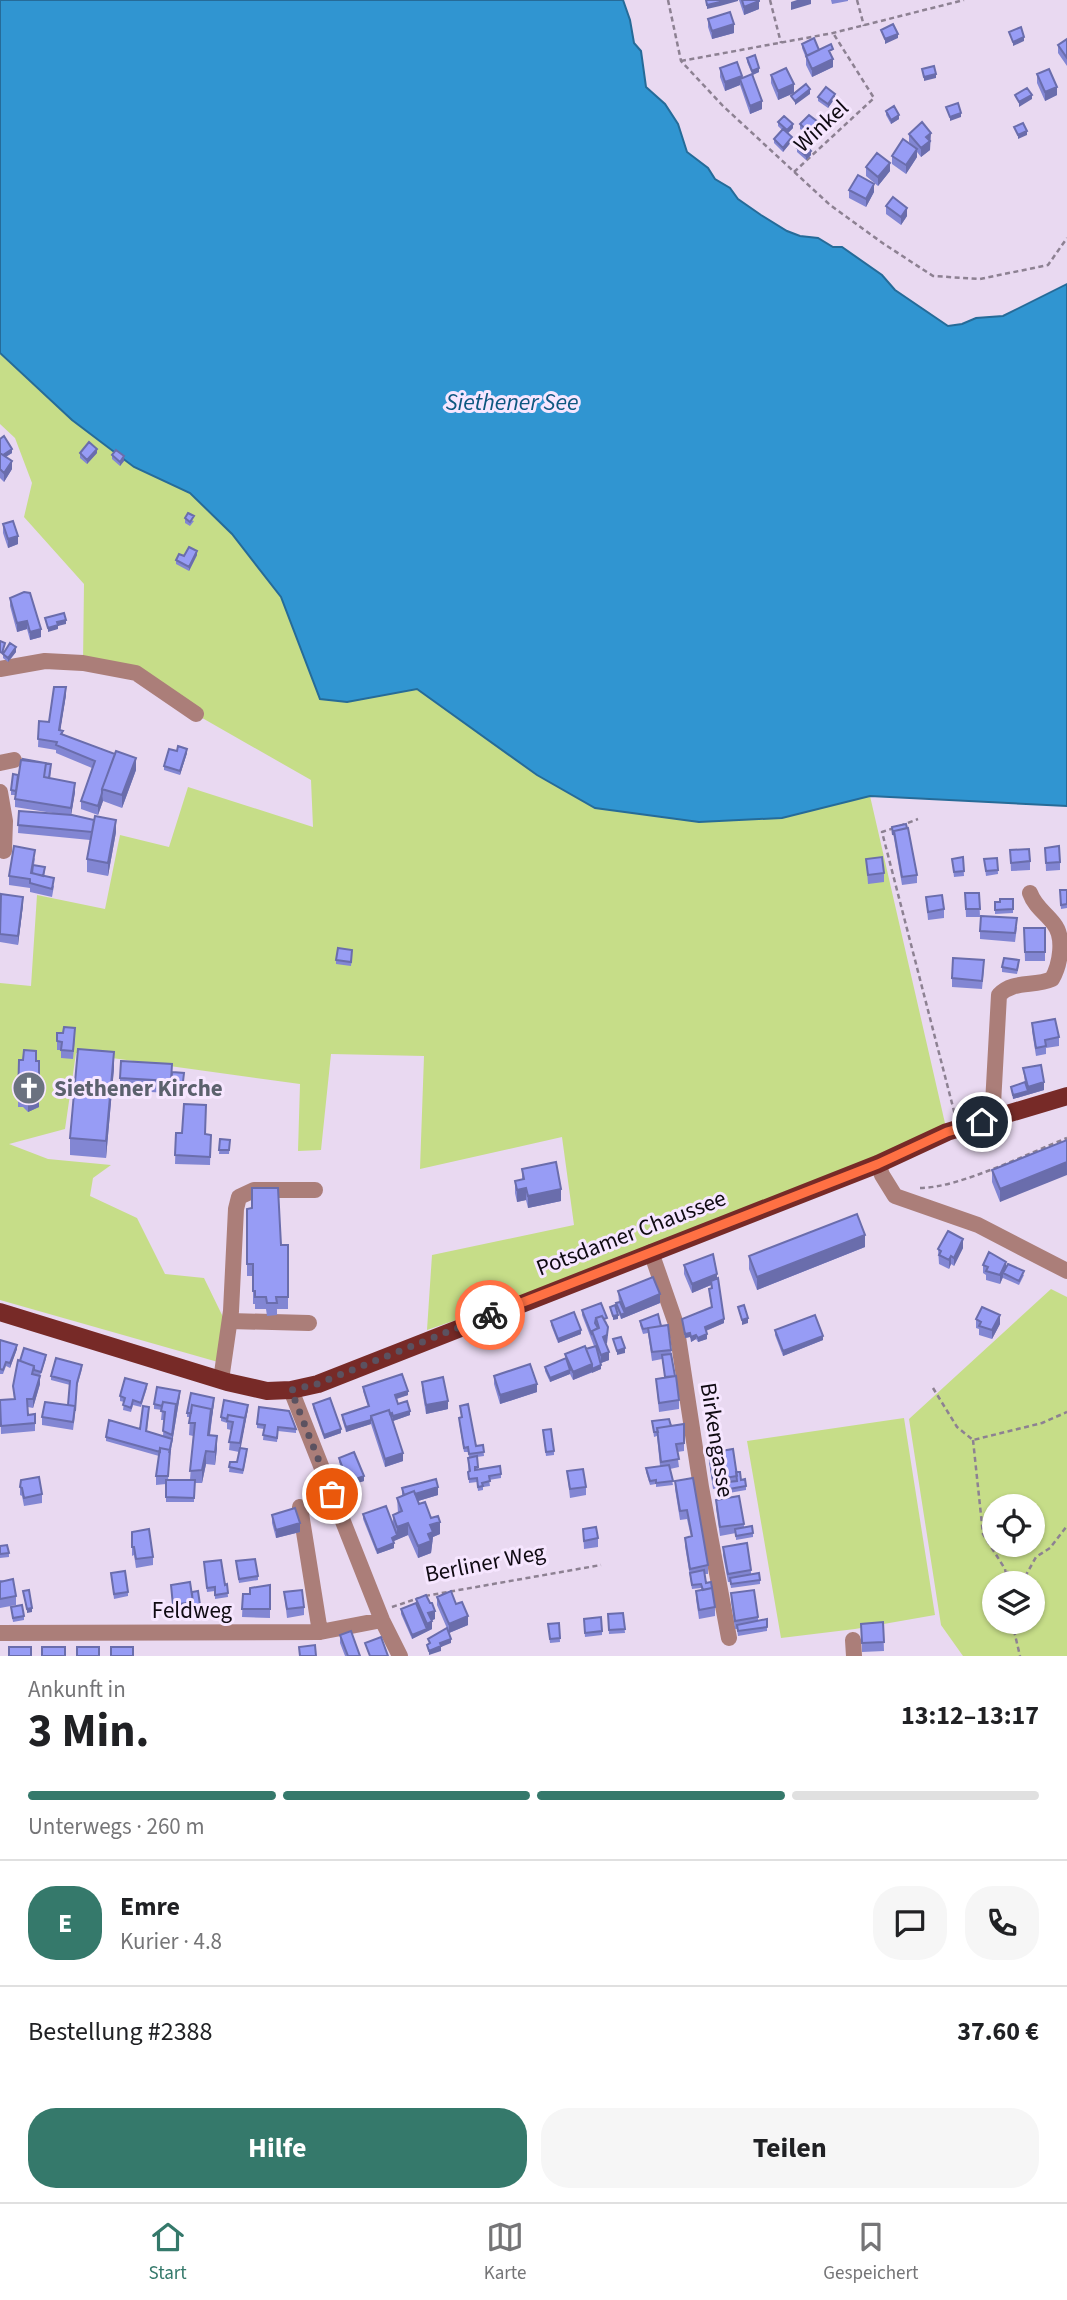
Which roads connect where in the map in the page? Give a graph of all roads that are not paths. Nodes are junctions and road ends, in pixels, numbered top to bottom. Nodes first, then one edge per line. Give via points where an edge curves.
1 (0, 669) edge
2 (196, 714) dead end
3 (0, 792) edge
4 (4, 851) dead end
5 (1030, 893) dead end
6 (1067, 1096) edge
7 (997, 1117) junction
8 (878, 1164) junction
9 (315, 1190) dead end
10 (651, 1252) junction
11 (1067, 1271) edge
12 (0, 1312) edge
13 (230, 1321) junction
14 (309, 1323) dead end
15 (221, 1380) junction
16 (291, 1390) junction
17 (300, 1507) dead end
18 (380, 1616) junction
19 (320, 1632) junction
20 (0, 1633) edge
21 (729, 1638) dead end
22 (400, 1656) edge

1 - 2 street via 45,661 136,673
3 - 4 street
5 - 7 street via 1039,910 1057,927 1059,956 1052,979 1006,987 999,995 993,1104
6 - 7 main road, Potsdamer Chaussee
7 - 8 main road, Potsdamer Chaussee via 957,1129
8 - 10 main road, Potsdamer Chaussee
8 - 11 street via 895,1196 978,1225
9 - 13 street via 254,1190 239,1197
10 - 16 main road, Potsdamer Chaussee via 317,1384
10 - 21 street, Birkengasse via 676,1324
12 - 15 main road, Potsdamer Chaussee
13 - 14 street
13 - 15 street
15 - 16 main road, Potsdamer Chaussee via 267,1391
16 - 18 street
17 - 19 street
18 - 19 street, Feldweg
18 - 22 street
19 - 20 street, Feldweg

